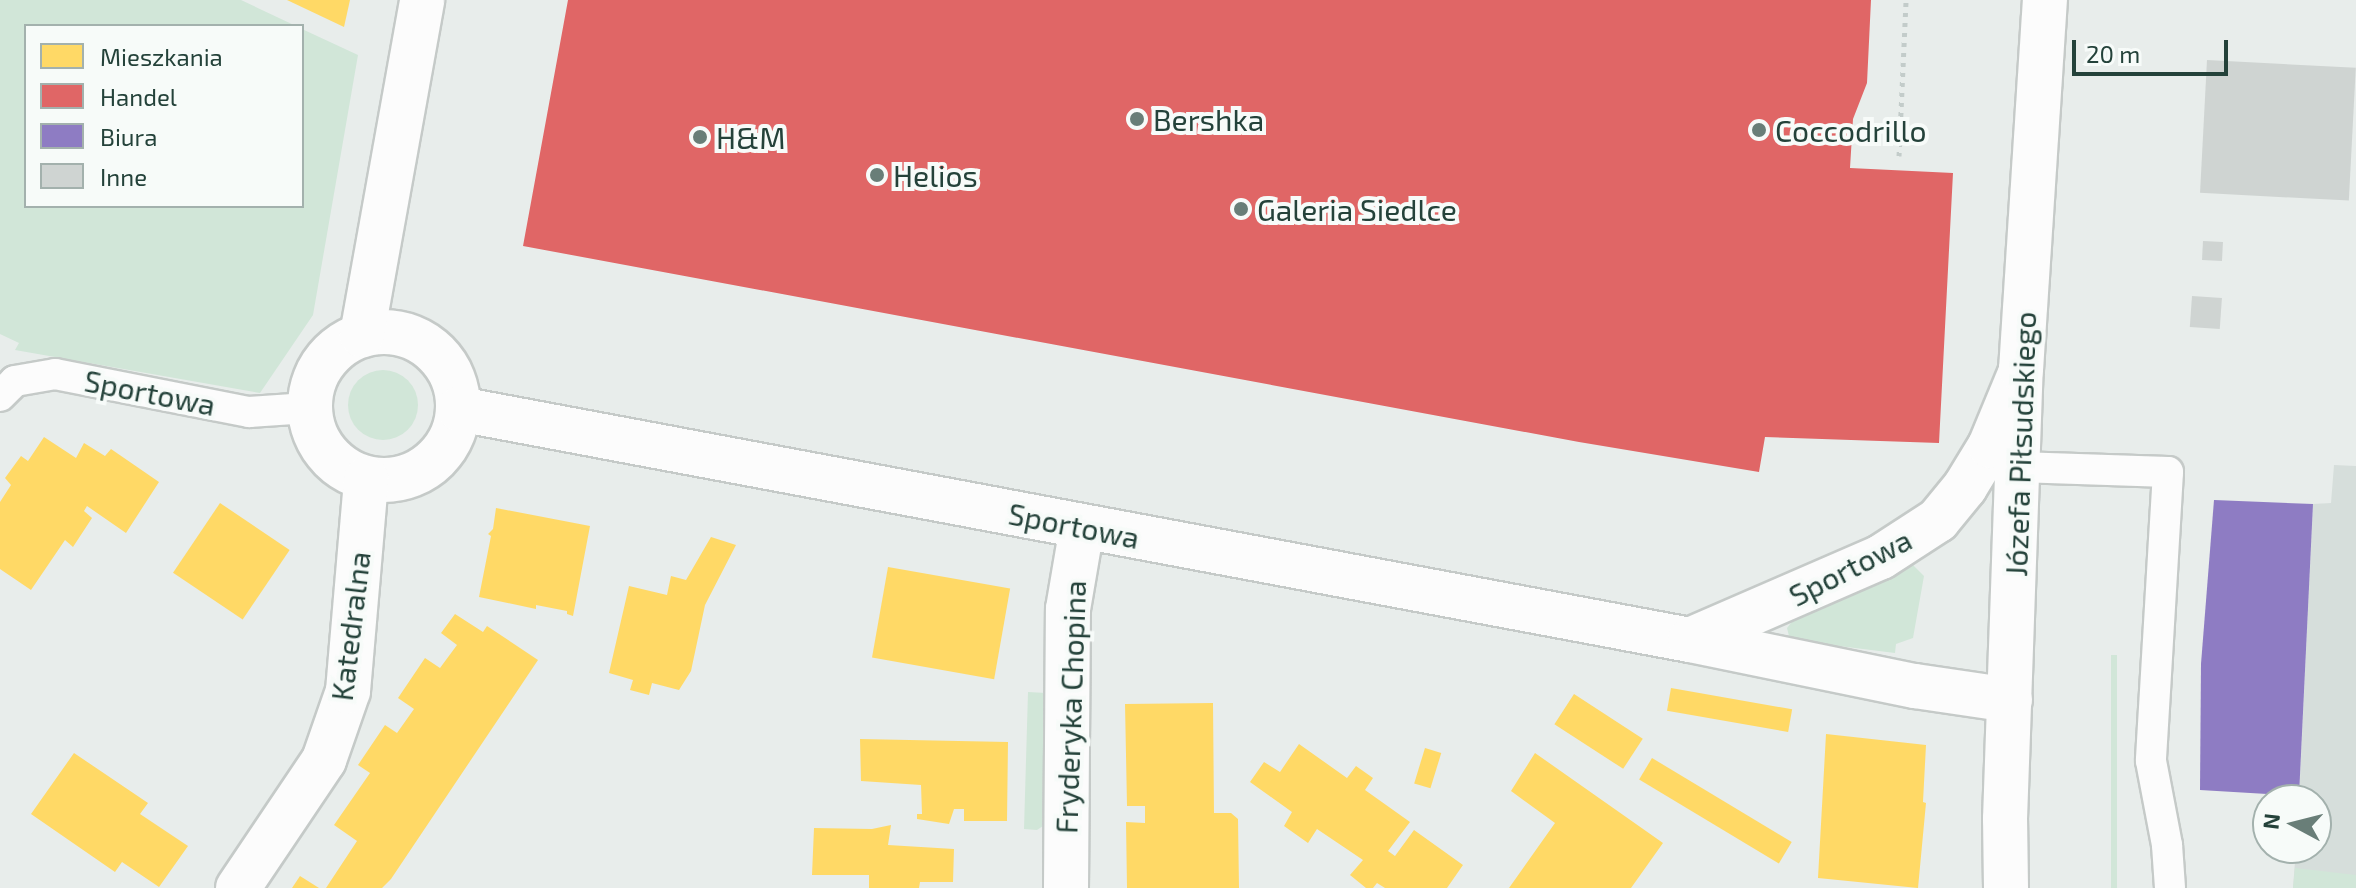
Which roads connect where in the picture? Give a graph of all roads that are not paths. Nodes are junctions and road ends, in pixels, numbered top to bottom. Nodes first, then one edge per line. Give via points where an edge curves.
1 (422, 0) edge
2 (2045, 0) edge
3 (362, 335) junction
4 (2021, 370) junction
5 (0, 396) edge
6 (308, 408) junction
7 (459, 409) junction
8 (2018, 467) junction
9 (366, 479) junction
10 (1082, 527) junction
11 (1690, 640) junction
12 (2010, 700) junction
13 (238, 888) edge
14 (1066, 888) edge
15 (2006, 888) edge
16 (2170, 888) edge

1 - 3 street
2 - 4 street, Józefa Piłsudskiego
3 - 6 street via 328,357
3 - 7 street via 408,336 429,347 446,365
4 - 8 street, Józefa Piłsudskiego
4 - 11 street, Sportowa via 1990,446 1938,520 1881,557
5 - 6 lane, Sportowa via 15,381 55,374 249,412
6 - 9 street via 328,456
7 - 9 street via 449,440 429,466 388,481
7 - 10 street, Sportowa
8 - 12 street, Józefa Piłsudskiego
8 - 16 lane via 2168,472 2151,761
9 - 13 street, Katedralna via 348,691 324,760
10 - 11 street, Sportowa
10 - 14 street, Fryderyka Chopina via 1068,609
11 - 12 street, Sportowa
12 - 15 street, Józefa Piłsudskiego

